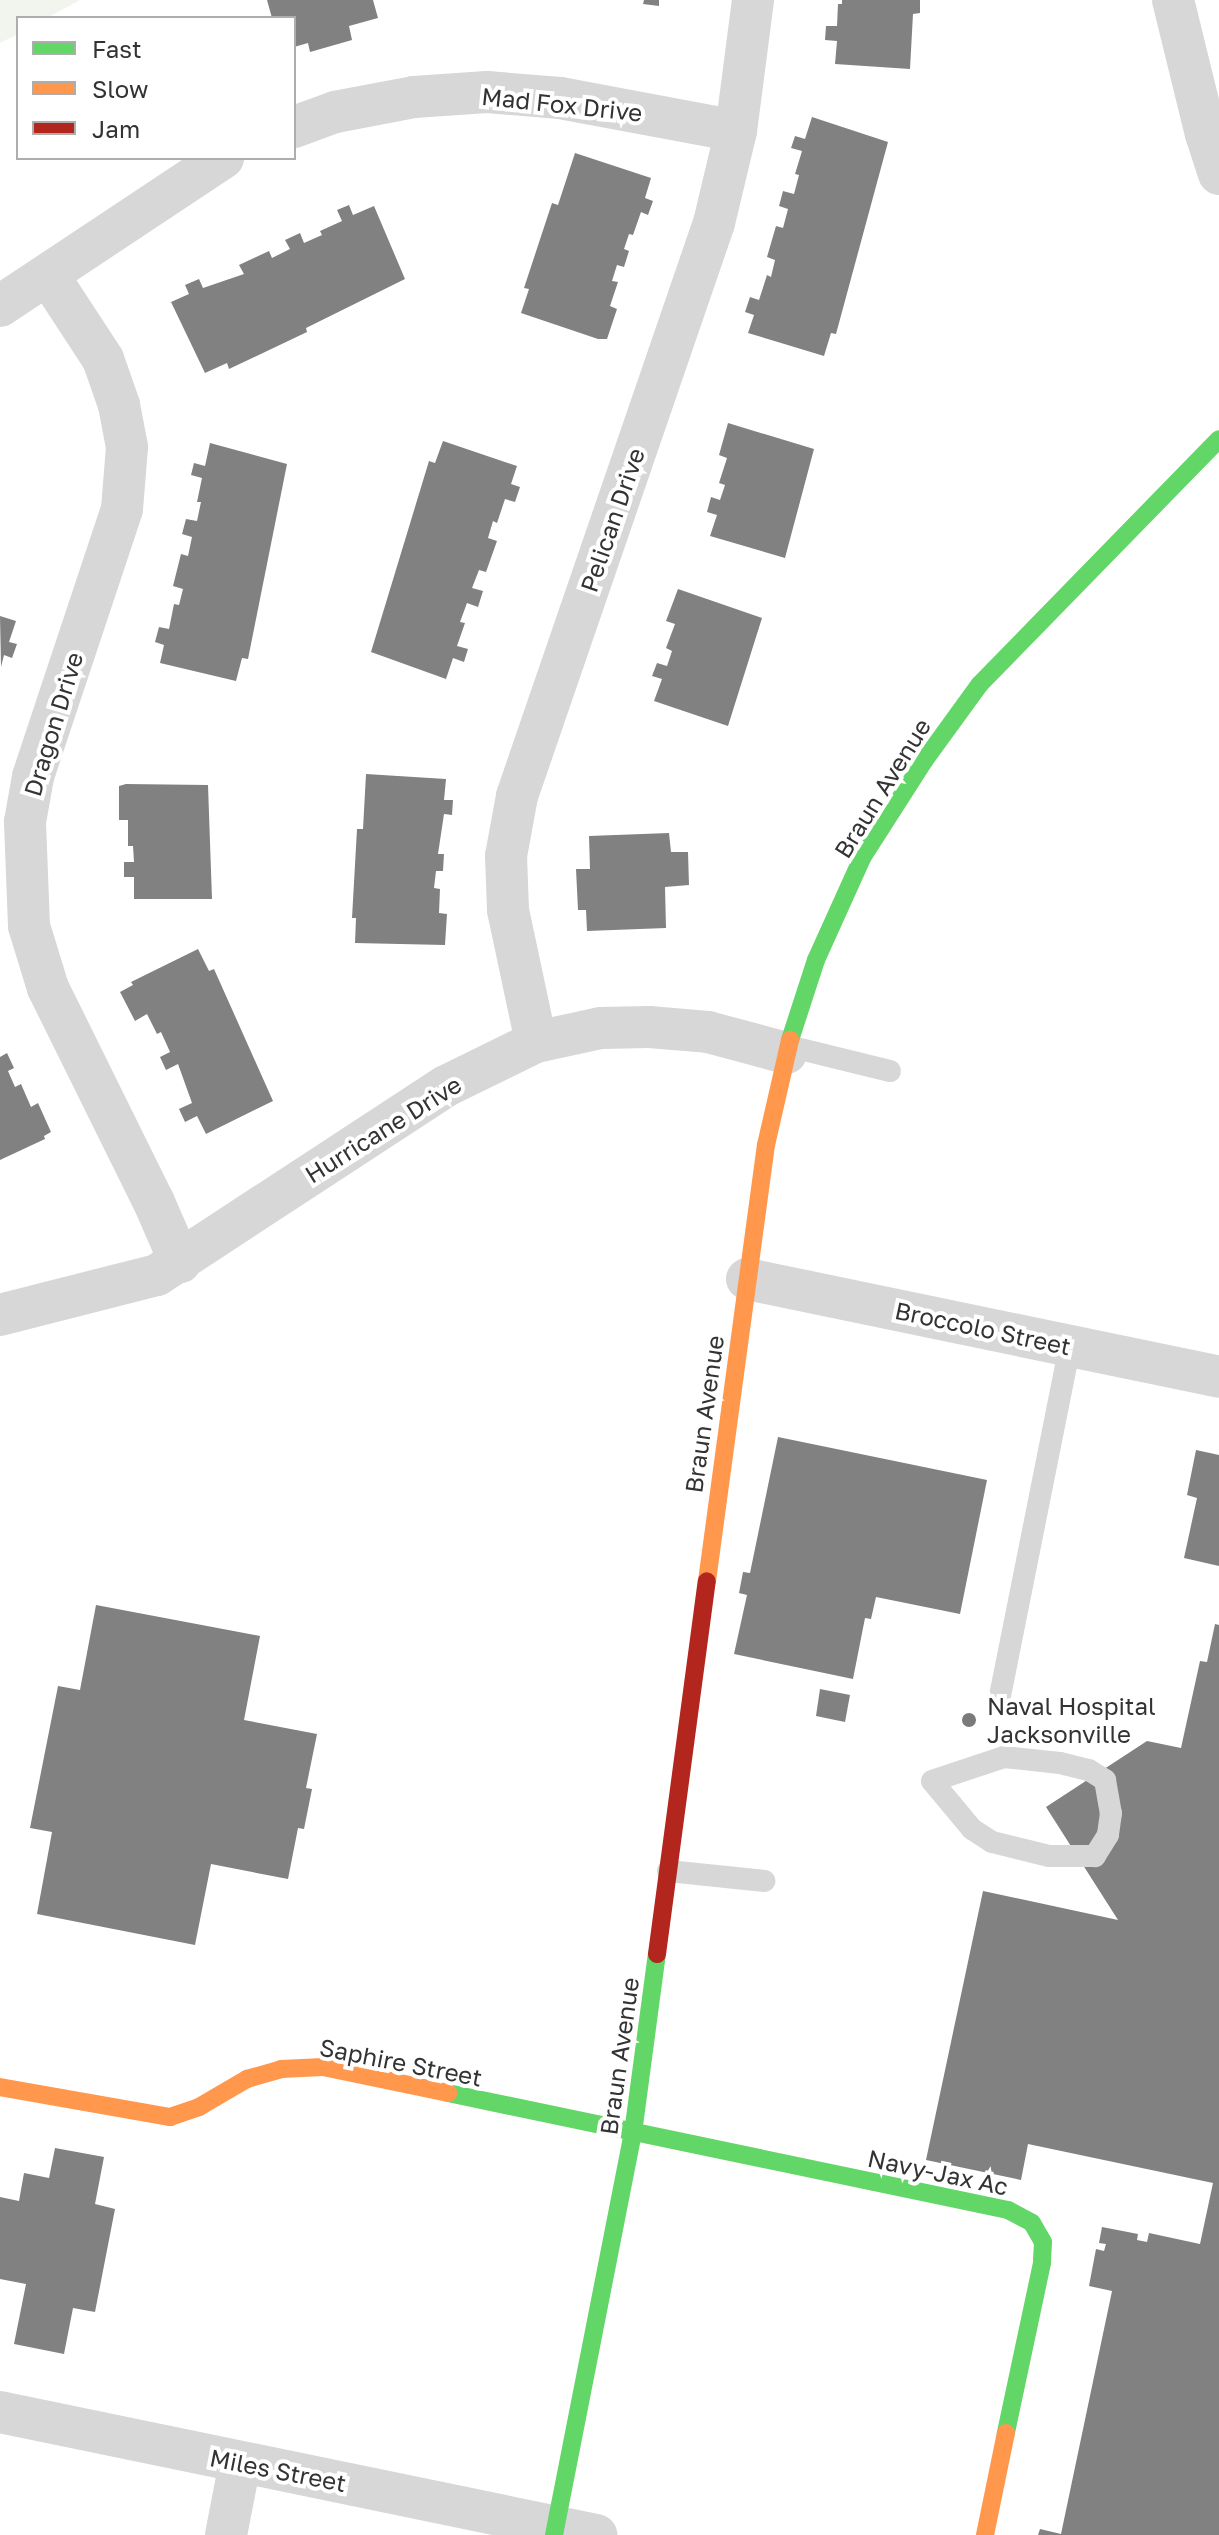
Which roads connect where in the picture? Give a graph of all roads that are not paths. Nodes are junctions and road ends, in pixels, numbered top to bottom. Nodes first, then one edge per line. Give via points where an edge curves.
1 (753, 0) edge
2 (1173, 0) edge
3 (296, 126) edge
4 (736, 131) junction
5 (220, 160) edge
6 (1219, 174) edge
7 (48, 275) junction
8 (0, 306) edge
9 (1219, 439) edge
10 (536, 1042) junction
11 (787, 1049) junction
12 (890, 1071) dead end
13 (180, 1262) junction
14 (747, 1279) junction
15 (0, 1315) edge
16 (1070, 1346) junction
17 (1219, 1377) edge
18 (999, 1701) dead end
19 (932, 1781) joint
20 (668, 1871) junction
21 (764, 1881) dead end
22 (0, 2087) edge
23 (565, 2119) joint
24 (633, 2133) junction
25 (0, 2412) edge
26 (240, 2463) junction
27 (555, 2531) edge
28 (226, 2535) edge
29 (596, 2535) edge
30 (985, 2535) edge

1 - 4 street, Pelican Drive
2 - 6 street
3 - 4 street, Mad Fox Drive via 335,112 414,97 487,92 637,110
4 - 10 street, Pelican Drive via 714,223 517,796 506,856 508,910
5 - 7 street
7 - 8 street
7 - 13 street, Dragon Drive via 103,359 127,447 122,509 33,777 25,822 29,926 48,988
9 - 11 street, Braun Avenue via 980,684 924,761 862,858 816,960
10 - 11 street, Hurricane Drive via 601,1028 649,1027 708,1032
10 - 13 street, Hurricane Drive via 446,1086
11 - 12 lane
11 - 14 street, Braun Avenue via 766,1145
13 - 15 street, Hurricane Drive via 130,1284
14 - 16 street, Broccolo Street
14 - 20 street, Braun Avenue
16 - 17 street, Broccolo Street
16 - 18 lane
19 - 19 lane via 972,1829 992,1842 1076,1859 1095,1856 1108,1835 1109,1790 1105,1780 1089,1770 1004,1757
20 - 21 lane
20 - 24 street, Braun Avenue
22 - 23 street, Saphire Street via 170,2117 247,2079 281,2069 323,2067
23 - 24 street, Navy-Jax Ac
24 - 27 street, Braun Avenue
24 - 30 street, Navy-Jax Ac via 1008,2210 1032,2223 1043,2242
25 - 26 street, Miles Street
26 - 27 street, Miles Street
26 - 28 street
27 - 29 street

